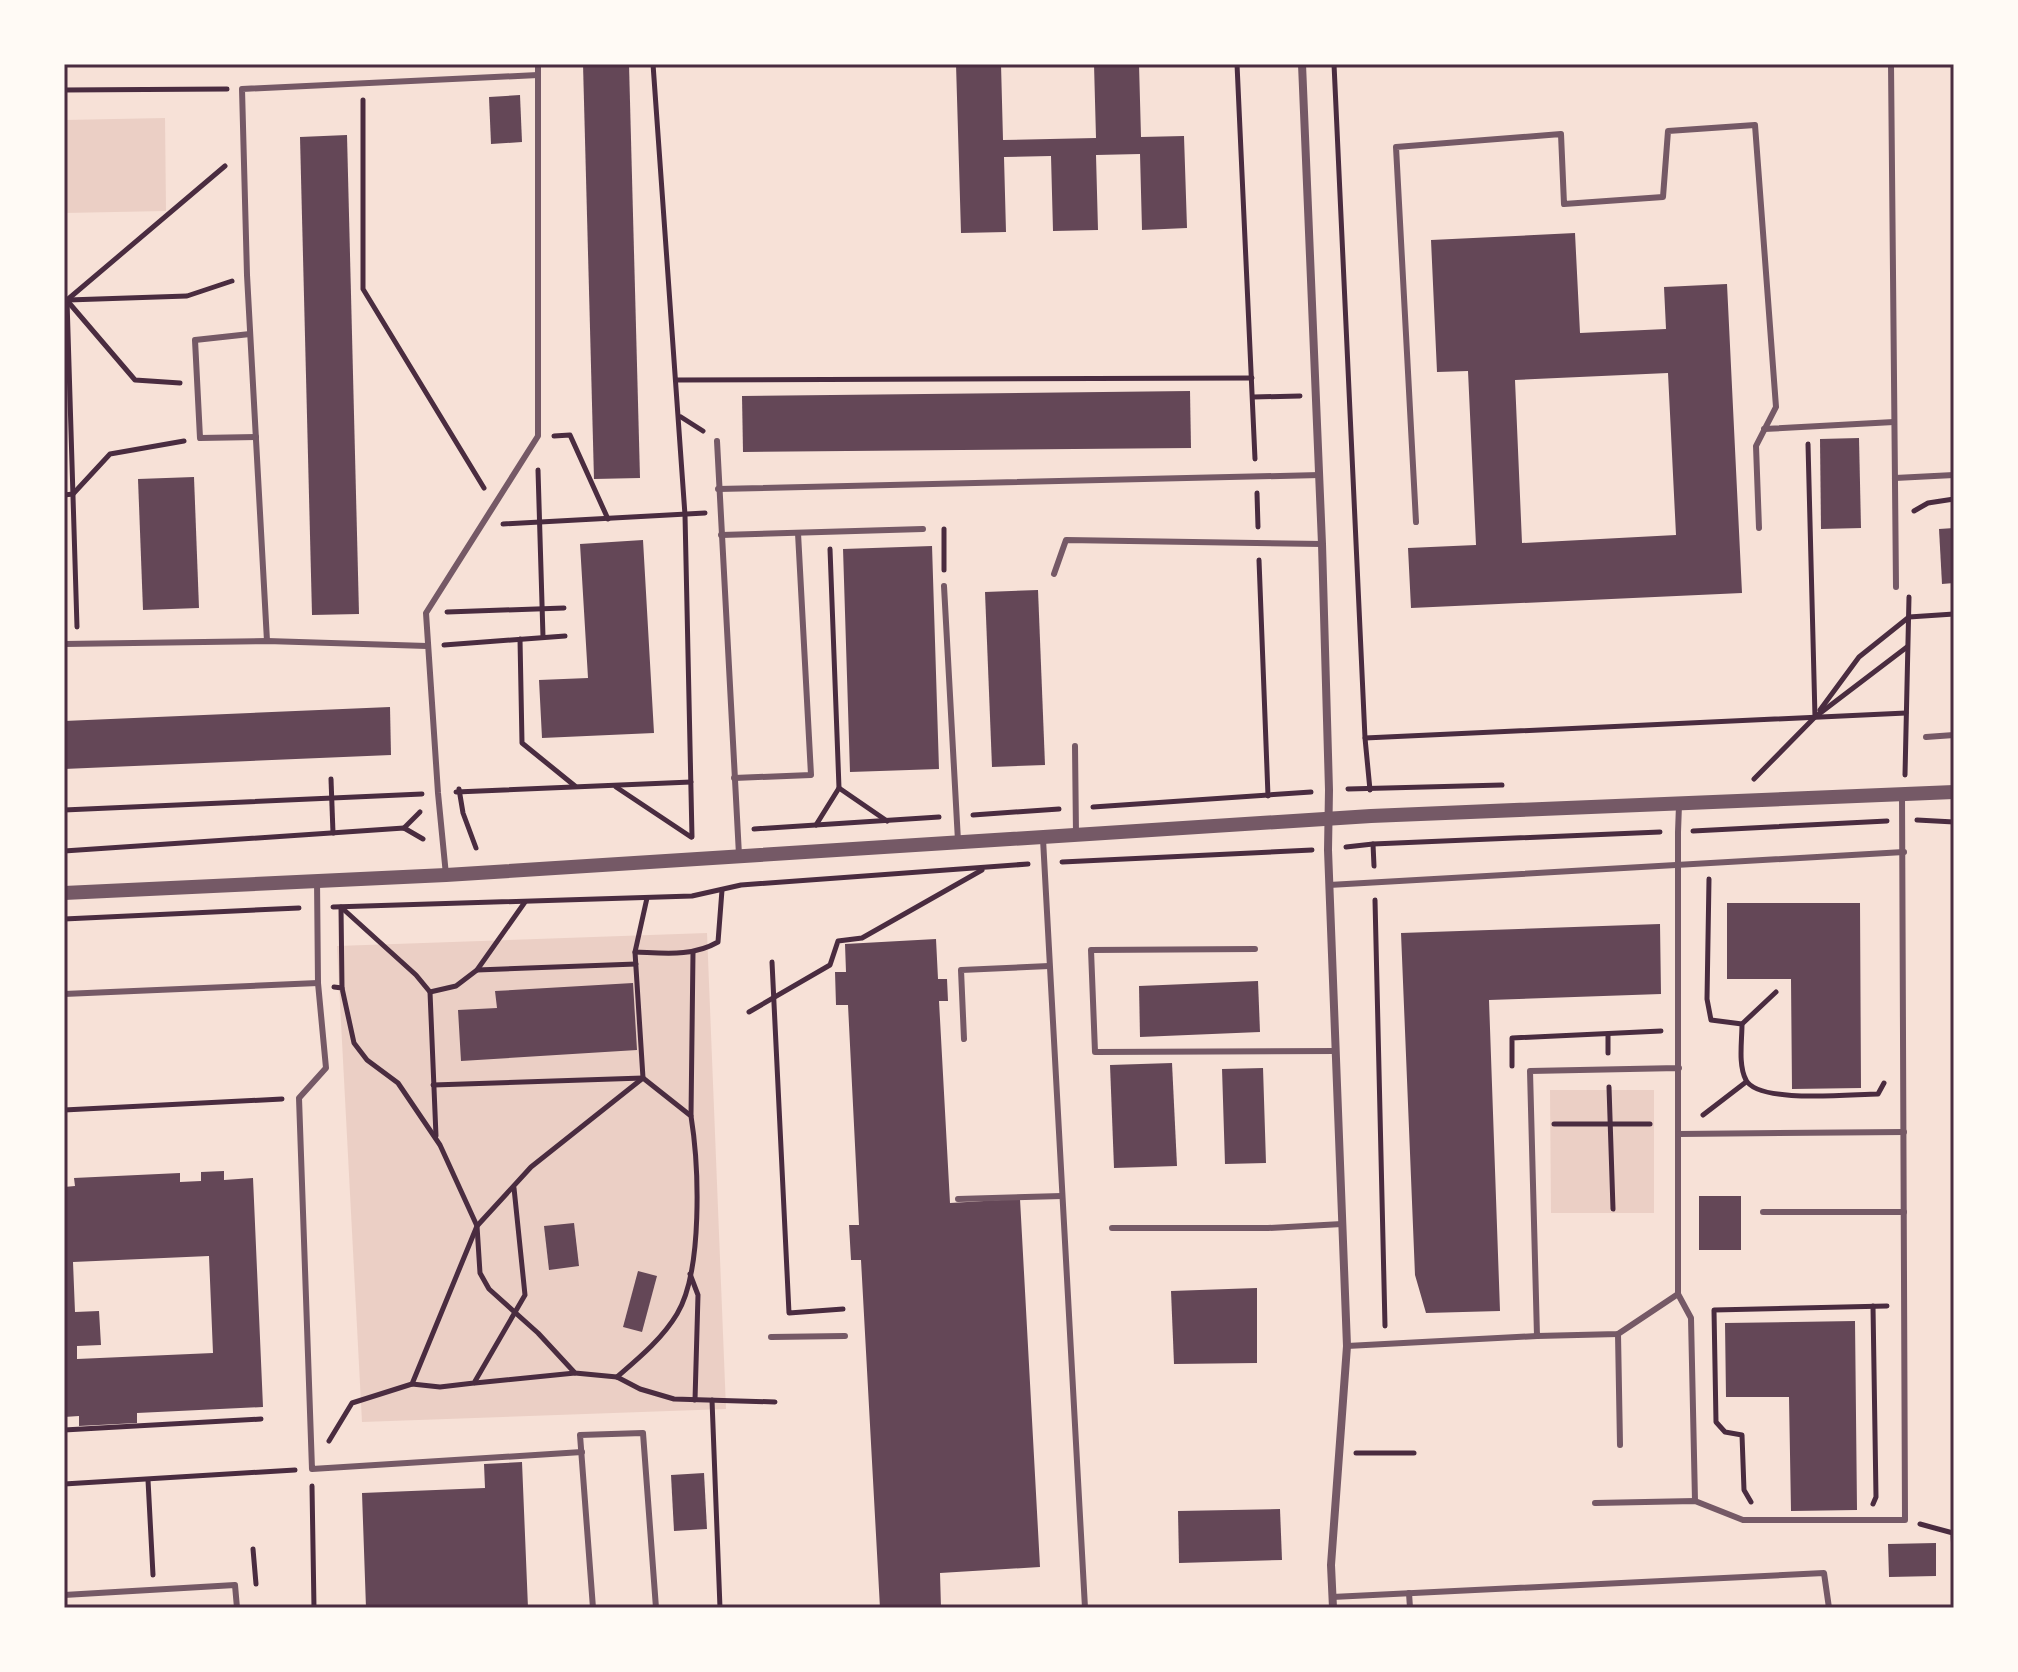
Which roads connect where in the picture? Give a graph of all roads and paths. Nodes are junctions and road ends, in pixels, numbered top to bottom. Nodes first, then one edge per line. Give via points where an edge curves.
1 (538, 64) edge
2 (653, 64) edge
3 (1237, 64) edge
4 (1302, 64) edge
5 (1334, 64) edge
6 (1891, 64) edge
7 (538, 75) junction
8 (363, 83) junction
9 (242, 89) junction
10 (64, 90) edge
11 (242, 151) junction
12 (247, 275) junction
13 (66, 298) edge
14 (250, 334) junction
15 (1252, 378) junction
16 (677, 380) junction
17 (197, 384) junction
18 (680, 416) junction
19 (1894, 422) junction
20 (1808, 427) junction
21 (1764, 429) junction
22 (570, 435) dead end
23 (538, 436) junction
24 (256, 437) junction
25 (200, 438) junction
26 (717, 441) joint
27 (1320, 475) junction
28 (1954, 475) edge
29 (1256, 477) junction
30 (1895, 478) junction
31 (718, 489) junction
32 (73, 494) junction
33 (64, 495) edge
34 (1954, 499) edge
35 (495, 505) junction
36 (719, 512) junction
37 (685, 515) junction
38 (1913, 517) dead end
39 (608, 519) junction
40 (539, 522) junction
41 (1416, 522) dead end
42 (506, 523) junction
43 (482, 524) junction
44 (1759, 528) dead end
45 (923, 529) joint
46 (829, 532) junction
47 (798, 533) junction
48 (721, 535) junction
49 (1259, 543) junction
50 (1322, 544) junction
51 (468, 546) junction
52 (1054, 574) dead end
53 (944, 586) joint
54 (1896, 587) dead end
55 (1909, 590) dead end
56 (564, 608) dead end
57 (541, 609) junction
58 (426, 613) junction
59 (1954, 614) edge
60 (1909, 617) junction
61 (565, 636) dead end
62 (543, 637) junction
63 (520, 639) junction
64 (267, 641) junction
65 (64, 644) edge
66 (77, 644) junction
67 (449, 645) junction
68 (427, 646) junction
69 (1908, 647) junction
70 (450, 660) dead end
71 (1906, 713) junction
72 (1815, 717) junction
73 (1954, 735) edge
74 (1926, 737) dead end
75 (1365, 738) junction
76 (1075, 746) dead end
77 (1905, 776) dead end
78 (734, 778) junction
79 (331, 779) dead end
80 (1754, 779) dead end
81 (691, 782) junction
82 (458, 783) dead end
83 (614, 786) junction
84 (576, 787) junction
85 (839, 788) junction
86 (460, 792) junction
87 (1954, 792) edge
88 (438, 793) junction
89 (1902, 793) junction
90 (1268, 796) dead end
91 (332, 798) junction
92 (1679, 805) junction
93 (64, 810) edge
94 (1371, 816) junction
95 (1329, 819) junction
96 (1903, 820) junction
97 (887, 821) dead end
98 (1883, 821) junction
99 (1954, 822) edge
100 (815, 825) dead end
101 (1710, 830) junction
102 (1678, 832) junction
103 (333, 833) junction
104 (1076, 834) junction
105 (1043, 836) junction
106 (692, 837) junction
107 (676, 838) dead end
108 (958, 841) junction
109 (1373, 844) junction
110 (442, 849) junction
111 (1328, 850) junction
112 (64, 851) edge
113 (1904, 852) junction
114 (1883, 853) junction
115 (739, 855) junction
116 (1043, 863) junction
117 (1710, 863) junction
118 (1678, 865) junction
119 (986, 867) junction
120 (446, 875) junction
121 (317, 880) junction
122 (1375, 883) junction
123 (1329, 885) junction
124 (722, 890) junction
125 (64, 893) edge
126 (647, 898) junction
127 (525, 902) junction
128 (341, 907) junction
129 (315, 908) junction
130 (64, 919) edge
131 (1255, 949) dead end
132 (635, 952) junction
133 (693, 952) junction
134 (772, 962) dead end
135 (636, 964) junction
136 (1049, 966) junction
137 (477, 970) junction
138 (318, 983) junction
139 (342, 988) junction
140 (430, 992) junction
141 (1776, 992) dead end
142 (64, 994) edge
143 (775, 997) junction
144 (749, 1012) dead end
145 (1742, 1024) junction
146 (1666, 1030) dead end
147 (1608, 1034) junction
148 (964, 1039) dead end
149 (1336, 1051) junction
150 (1679, 1068) junction
151 (1512, 1070) dead end
152 (1609, 1070) junction
153 (643, 1078) junction
154 (1885, 1081) dead end
155 (1746, 1082) junction
156 (433, 1085) junction
157 (299, 1098) junction
158 (64, 1110) edge
159 (691, 1116) junction
160 (1554, 1124) dead end
161 (1610, 1124) junction
162 (1650, 1124) dead end
163 (1904, 1132) junction
164 (1679, 1134) junction
165 (436, 1139) junction
166 (514, 1187) junction
167 (1062, 1196) junction
168 (958, 1199) dead end
169 (1613, 1209) dead end
170 (1763, 1212) dead end
171 (1904, 1212) junction
172 (1342, 1224) junction
173 (477, 1226) junction
174 (1112, 1228) dead end
175 (689, 1273) junction
176 (1678, 1294) junction
177 (1873, 1306) junction
178 (1904, 1306) junction
179 (843, 1309) dead end
180 (516, 1314) junction
181 (1385, 1327) junction
182 (1397, 1327) dead end
183 (1618, 1334) junction
184 (845, 1336) dead end
185 (1537, 1336) junction
186 (771, 1337) dead end
187 (1386, 1345) junction
188 (1347, 1346) junction
189 (575, 1373) junction
190 (617, 1377) junction
191 (474, 1383) junction
192 (412, 1384) junction
193 (695, 1400) junction
194 (712, 1400) junction
195 (775, 1402) dead end
196 (261, 1419) dead end
197 (64, 1430) edge
198 (1620, 1445) dead end
199 (582, 1452) junction
200 (1339, 1453) junction
201 (1414, 1453) dead end
202 (312, 1469) junction
203 (148, 1480) junction
204 (64, 1484) edge
205 (1695, 1501) junction
206 (1595, 1503) dead end
207 (1871, 1507) dead end
208 (1763, 1510) dead end
209 (1905, 1520) junction
210 (1954, 1553) edge
211 (154, 1589) junction
212 (1409, 1593) junction
213 (64, 1595) edge
214 (1332, 1597) junction
215 (237, 1608) edge
216 (314, 1608) edge
217 (593, 1608) edge
218 (656, 1608) edge
219 (720, 1608) edge
220 (1085, 1608) edge
221 (1333, 1608) edge
222 (1410, 1608) edge
223 (1829, 1608) edge

1 - 7 lane
2 - 16 path
3 - 15 path
4 - 27 street
5 - 75 path
6 - 19 lane
7 - 8 lane
7 - 23 lane
8 - 9 lane
8 - 35 path via 363,289
9 - 10 path
9 - 11 lane
11 - 12 lane
11 - 13 path
12 - 13 path via 187,296
12 - 14 lane
13 - 17 path via 135,380
13 - 32 path
14 - 17 lane via 195,340
14 - 24 lane
15 - 16 path
15 - 29 path
16 - 18 path
17 - 25 lane
18 - 26 path
18 - 37 path
19 - 20 lane
19 - 30 lane
20 - 21 lane
20 - 72 path
21 - 41 lane via 1776,407 1755,125 1668,131 1663,197 1564,204 1561,134 1396,147
21 - 44 lane via 1756,446
22 - 39 path
23 - 35 lane
23 - 40 path
24 - 25 lane
24 - 64 lane
25 - 32 path via 110,454
26 - 31 lane
27 - 29 lane
27 - 50 street
28 - 30 lane
29 - 31 lane
29 - 49 path
30 - 54 lane
31 - 36 lane
32 - 33 path
32 - 66 path
34 - 38 path via 1928,503 1915,509
35 - 42 path
35 - 43 lane
36 - 37 path
36 - 48 lane
37 - 39 path
37 - 81 path
39 - 40 path
40 - 42 path
40 - 57 path
42 - 43 path
42 - 51 path
43 - 51 lane
45 - 46 lane
45 - 53 path via 944,529
46 - 47 lane
46 - 85 path
47 - 48 lane
47 - 78 lane via 811,775
48 - 78 lane
49 - 50 lane
49 - 52 lane via 1066,540
49 - 90 path
50 - 95 street
51 - 58 lane
53 - 108 lane
55 - 60 path
56 - 57 path
57 - 58 path
57 - 62 path
58 - 68 lane
59 - 60 path
60 - 69 path
60 - 72 path via 1859,657
61 - 62 path
62 - 63 path
63 - 67 path
63 - 84 path via 522,743
64 - 66 lane
64 - 68 lane
65 - 66 lane
67 - 68 path
67 - 70 path
68 - 88 lane
69 - 71 path
69 - 72 path
71 - 72 path
71 - 77 path
72 - 75 path
72 - 80 path
73 - 74 lane
75 - 94 path
76 - 104 lane
78 - 115 lane
79 - 91 path
81 - 83 path
81 - 106 path
82 - 86 path
83 - 84 path
83 - 106 path
84 - 86 path
85 - 97 path
85 - 100 path
86 - 88 path
86 - 110 path via 476,848
87 - 89 street
88 - 91 path
88 - 110 lane
89 - 92 street
89 - 96 lane
91 - 93 path
91 - 103 path
92 - 94 street
92 - 102 lane
94 - 95 street
94 - 109 path
95 - 104 street
95 - 111 street
96 - 98 path
96 - 99 path
96 - 113 lane
98 - 101 path
98 - 114 path
101 - 102 path
101 - 117 path
102 - 109 path
102 - 118 lane
103 - 110 path via 404,828
103 - 112 path
104 - 105 street
105 - 108 street
105 - 116 lane
106 - 107 path
108 - 115 street
109 - 111 path
109 - 122 path
110 - 120 lane
111 - 116 path
111 - 123 street
113 - 114 lane
113 - 163 lane
114 - 117 lane
115 - 120 street
116 - 119 path
116 - 136 lane
117 - 118 lane
117 - 145 path via 1711,1020
118 - 122 lane
118 - 150 lane
119 - 124 path
119 - 143 path via 862,938 838,941 830,965
120 - 121 street
121 - 125 street
121 - 129 lane
122 - 123 lane
122 - 181 path
123 - 149 street
124 - 126 path
124 - 133 path via 718,942
126 - 127 path
126 - 132 path
127 - 128 path
127 - 137 path
128 - 129 path
128 - 139 path
128 - 140 path
129 - 130 path
129 - 138 lane
131 - 149 lane via 1091,950 1095,1052
132 - 133 path
132 - 135 path
133 - 159 path
134 - 143 path
135 - 137 path
135 - 153 path
136 - 148 lane via 961,970
136 - 167 lane
137 - 140 path via 456,986
138 - 139 path
138 - 142 lane
138 - 157 lane via 326,1068
139 - 165 path via 354,1043 398,1083
140 - 156 path
141 - 145 path
143 - 144 path
143 - 179 path via 789,1313
145 - 155 path
146 - 147 path
147 - 151 path via 1512,1038
147 - 152 path
149 - 172 street
150 - 152 lane
150 - 164 lane
152 - 161 path
152 - 185 lane via 1530,1071
153 - 156 path
153 - 159 path
153 - 166 path via 531,1167
154 - 155 path via 1878,1094 1778,1095 1756,1091
155 - 164 path
156 - 165 path
157 - 158 path
157 - 202 lane
159 - 175 path via 699,1199
160 - 161 path
161 - 162 path
161 - 169 path
163 - 164 lane
163 - 171 lane
164 - 176 lane
165 - 173 path
166 - 173 path
166 - 180 path via 525,1295
167 - 168 lane
167 - 220 lane
170 - 171 lane
171 - 178 lane
172 - 174 lane
172 - 188 street
173 - 180 path via 480,1273
173 - 192 path
175 - 190 path via 679,1311
175 - 193 path via 698,1295
176 - 183 lane
176 - 205 lane via 1691,1318
177 - 178 path
177 - 207 path via 1876,1497
177 - 208 path via 1714,1310 1716,1422 1725,1432 1742,1435 1744,1490
178 - 209 lane
180 - 189 path
180 - 191 path
181 - 182 path
181 - 187 path
183 - 185 lane
183 - 198 lane
184 - 186 lane
185 - 187 lane
187 - 188 lane
188 - 200 street
189 - 190 path
189 - 191 path
190 - 193 path via 640,1389
191 - 192 path
192 - 202 path via 352,1403
193 - 194 path
194 - 195 path
194 - 219 path
196 - 197 path
199 - 202 lane
199 - 217 lane
199 - 218 lane via 580,1435 643,1433
200 - 201 path
200 - 214 street
202 - 203 path
202 - 216 path
203 - 204 path
203 - 211 path
205 - 206 lane
205 - 209 lane via 1743,1520
209 - 210 path via 1953,1533
211 - 213 lane
211 - 215 lane via 235,1585
212 - 214 lane
212 - 222 lane
212 - 223 lane via 1824,1573
214 - 221 street

